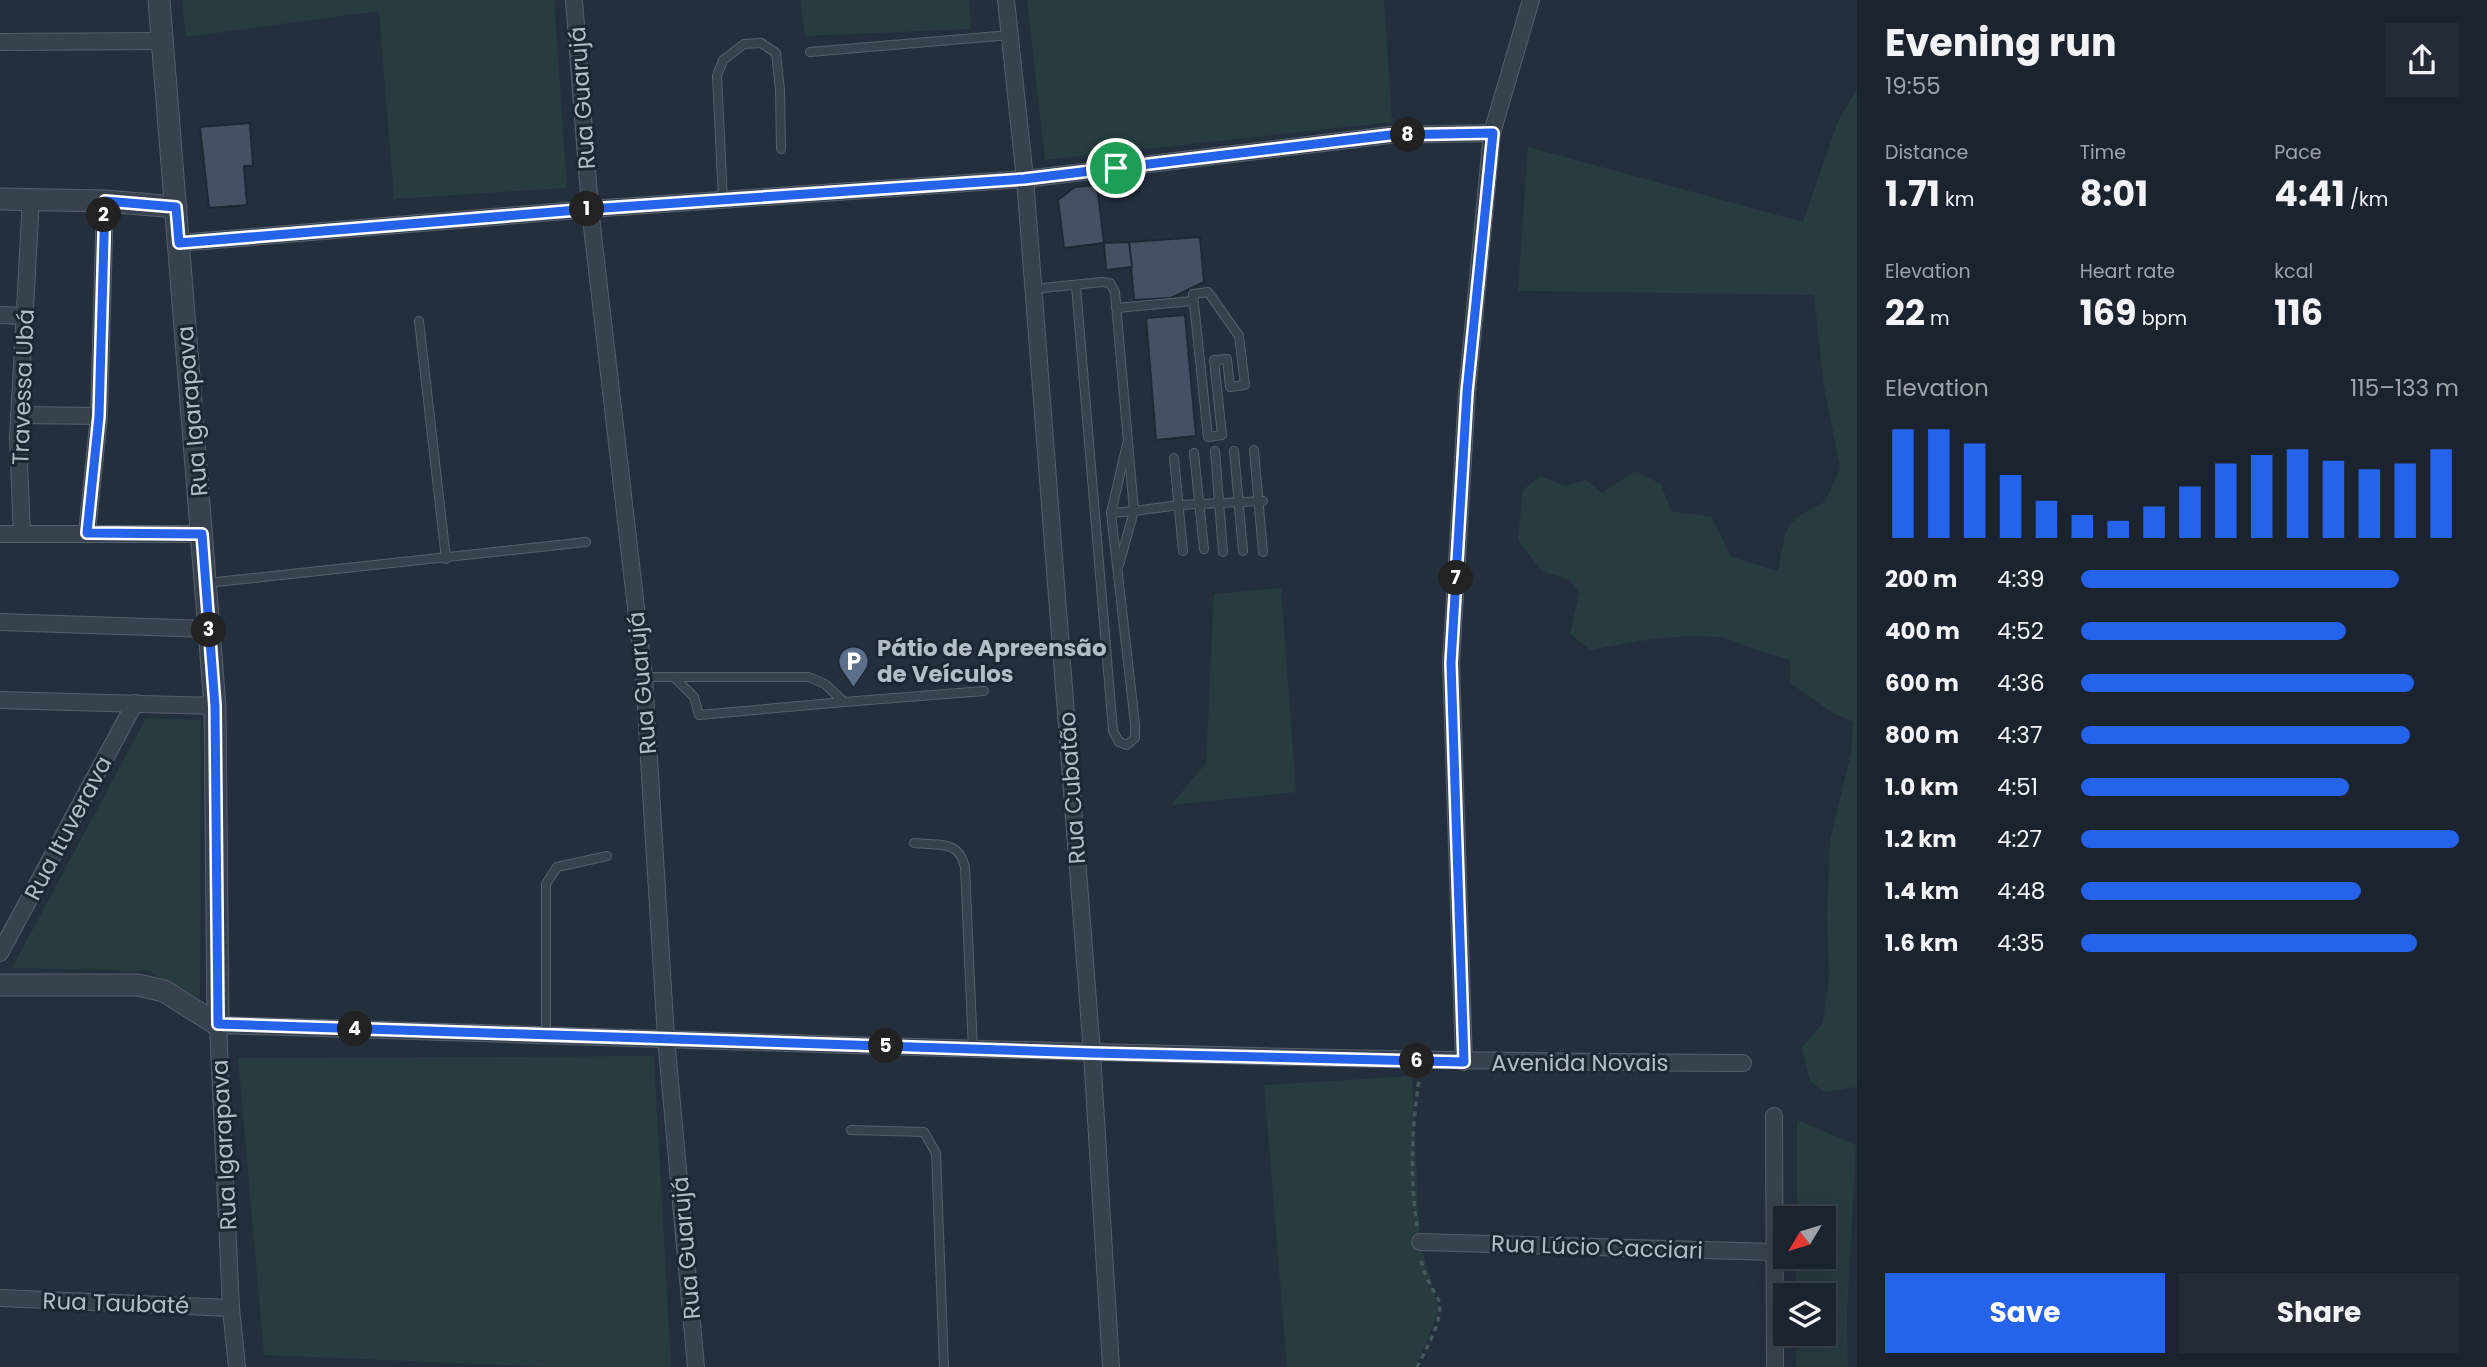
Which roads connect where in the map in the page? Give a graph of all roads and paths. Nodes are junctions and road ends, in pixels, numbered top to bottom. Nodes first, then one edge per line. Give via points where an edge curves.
1 (159, 0) edge
2 (574, 0) edge
3 (1006, 0) edge
4 (1531, 0) edge
5 (1010, 35) junction
6 (163, 41) junction
7 (0, 42) edge
8 (810, 52) dead end
9 (1493, 133) junction
10 (781, 149) dead end
11 (1024, 179) junction
12 (31, 198) junction
13 (0, 199) edge
14 (723, 200) junction
15 (105, 201) junction
16 (176, 207) junction
17 (590, 209) junction
18 (179, 243) junction
19 (1076, 286) junction
20 (1033, 289) junction
21 (1193, 301) junction
22 (1116, 308) junction
23 (0, 315) edge
24 (24, 316) junction
25 (419, 321) dead end
26 (19, 415) junction
27 (99, 416) junction
28 (1129, 436) junction
29 (0, 437) edge
30 (18, 438) junction
31 (1254, 450) dead end
32 (1215, 451) dead end
33 (1234, 451) dead end
34 (1194, 453) dead end
35 (1174, 458) dead end
36 (1260, 501) junction
37 (1238, 502) junction
38 (1218, 503) junction
39 (1199, 504) junction
40 (1179, 505) junction
41 (1134, 511) junction
42 (1111, 513) junction
43 (87, 533) junction
44 (0, 534) edge
45 (22, 534) junction
46 (202, 534) junction
47 (586, 542) dead end
48 (1204, 549) dead end
49 (1183, 551) dead end
50 (1243, 551) dead end
51 (1223, 552) dead end
52 (1263, 552) dead end
53 (446, 559) junction
54 (1118, 568) junction
55 (206, 583) junction
56 (0, 622) edge
57 (209, 629) junction
58 (644, 677) junction
59 (674, 677) junction
60 (984, 691) dead end
61 (0, 700) edge
62 (844, 702) junction
63 (135, 703) junction
64 (215, 706) junction
65 (914, 843) dead end
66 (607, 856) dead end
67 (0, 953) edge
68 (0, 985) edge
69 (218, 1024) junction
70 (546, 1034) junction
71 (667, 1038) junction
72 (973, 1049) junction
73 (1092, 1053) junction
74 (1422, 1061) junction
75 (1464, 1062) junction
76 (1743, 1063) dead end
77 (1774, 1116) dead end
78 (851, 1130) dead end
79 (1775, 1206) edge
80 (1420, 1242) junction
81 (1773, 1252) edge
82 (1775, 1269) edge
83 (0, 1298) edge
84 (231, 1308) junction
85 (237, 1367) edge
86 (696, 1367) edge
87 (944, 1367) edge
88 (1111, 1367) edge
89 (1417, 1367) edge
90 (1774, 1367) edge

1 - 6 street, Rua Igarapava
2 - 17 street, Rua Guarujá
3 - 5 street, Rua Cubatão
4 - 9 street
5 - 8 lane
5 - 11 street, Rua Cubatão
6 - 7 street
6 - 16 street, Rua Igarapava
9 - 11 street via 1390,135
9 - 75 street via 1467,392 1451,663
10 - 14 lane via 776,53 761,43 744,44 723,60 717,76
11 - 14 street
11 - 20 street, Rua Cubatão
12 - 13 street
12 - 15 street
12 - 24 street, Travessa Ubá
14 - 17 street
15 - 16 street
15 - 27 street
16 - 18 street, Rua Igarapava
17 - 18 street
17 - 58 street, Rua Guarujá
18 - 46 street, Rua Igarapava
19 - 20 lane
19 - 22 lane via 1110,283
19 - 54 lane via 1113,731 1119,742 1127,745 1135,738 1135,724
20 - 73 street, Rua Cubatão
21 - 21 lane via 1208,437 1222,435 1214,360 1227,359 1230,387 1245,386 1239,336 1208,292 1193,294
21 - 22 lane
22 - 28 lane
23 - 24 street
24 - 26 street, Travessa Ubá
25 - 53 lane
26 - 27 street
26 - 30 street, Travessa Ubá
27 - 43 street
28 - 41 lane
28 - 42 lane
29 - 30 street
30 - 45 street, Travessa Ubá
31 - 36 lane
32 - 38 lane
33 - 37 lane
34 - 39 lane
35 - 40 lane
36 - 37 lane
36 - 52 lane
37 - 38 lane
37 - 50 lane
38 - 39 lane
38 - 51 lane
39 - 40 lane
39 - 48 lane
40 - 41 lane
40 - 49 lane
41 - 42 lane
41 - 54 lane
42 - 54 lane
43 - 45 street
43 - 46 street
44 - 45 street
46 - 55 street, Rua Igarapava
47 - 53 lane
53 - 55 lane
55 - 57 street, Rua Igarapava
56 - 57 street
57 - 64 street, Rua Igarapava
58 - 59 lane
58 - 71 street, Rua Guarujá
59 - 62 lane via 809,677 825,684
59 - 62 lane via 694,696 699,715
60 - 62 lane
61 - 63 street
63 - 64 street
63 - 67 street, Rua Ituverava
64 - 69 street, Rua Igarapava
65 - 72 lane via 955,847 962,854
66 - 70 lane via 557,867 546,884
68 - 69 street, Avenida Novais via 138,985 164,991
69 - 70 street, Avenida Novais
69 - 84 street, Rua Igarapava
70 - 71 street, Avenida Novais
71 - 72 street, Avenida Novais
71 - 86 street, Rua Guarujá
72 - 73 street, Avenida Novais
73 - 74 street, Avenida Novais
73 - 88 street, Rua Cubatão
74 - 75 street, Avenida Novais
74 - 80 path via 1412,1123 1412,1194
75 - 76 street, Avenida Novais
77 - 79 street
78 - 87 lane via 924,1132 936,1153
80 - 81 street, Rua Lúcio Cacciari
80 - 89 path via 1422,1268 1440,1303 1433,1337
82 - 90 street
83 - 84 street, Rua Taubaté
84 - 85 street, Rua Igarapava

